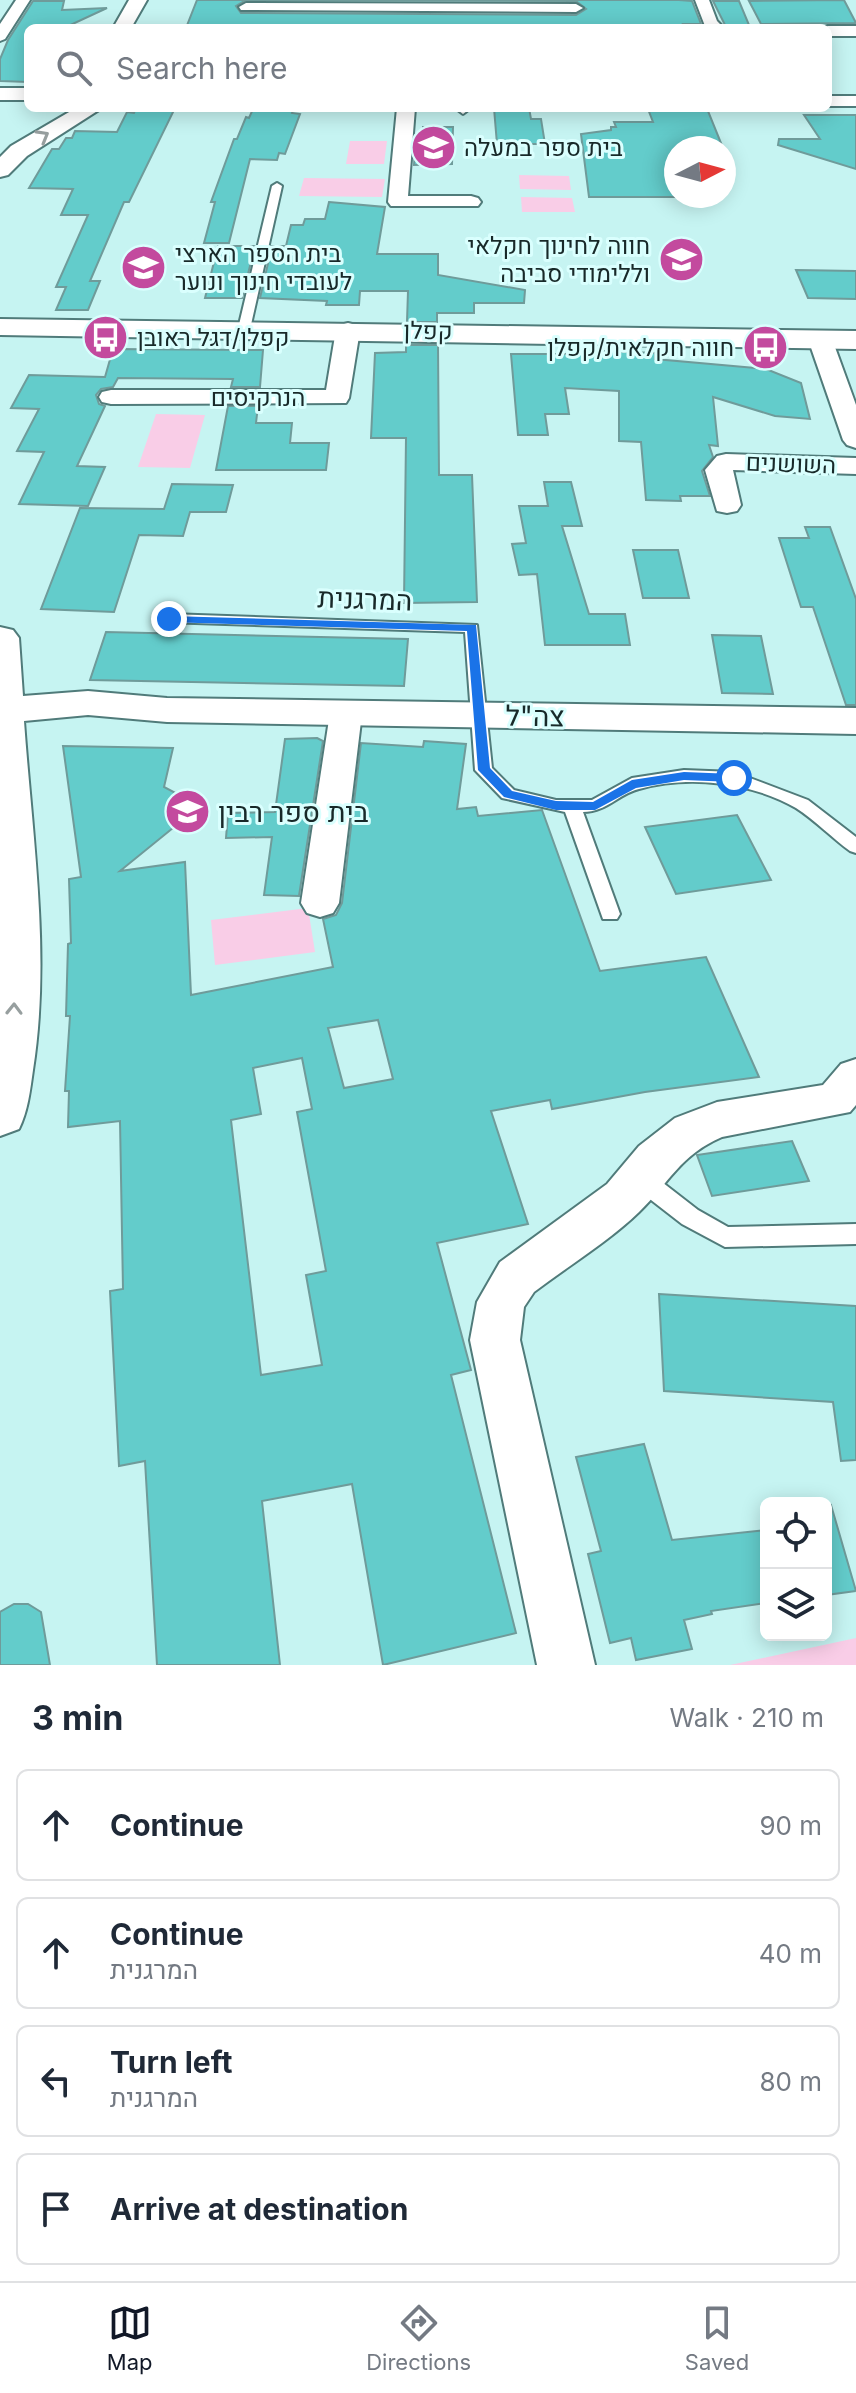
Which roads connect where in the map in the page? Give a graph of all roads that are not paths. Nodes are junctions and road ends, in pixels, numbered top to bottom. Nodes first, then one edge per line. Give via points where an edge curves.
1 (23, 0) edge
2 (138, 0) edge
3 (702, 0) edge
4 (575, 4) edge
5 (245, 8) edge
6 (124, 24) edge
7 (578, 24) edge
8 (711, 24) edge
9 (832, 31) edge
10 (856, 31) edge
11 (0, 36) edge
12 (832, 101) edge
13 (856, 101) edge
14 (48, 112) edge
15 (84, 112) edge
16 (406, 112) edge
17 (0, 140) edge
18 (0, 170) edge
19 (277, 186) dead end
20 (471, 202) dead end
21 (0, 327) edge
22 (244, 329) junction
23 (348, 330) junction
24 (820, 339) junction
25 (856, 340) edge
26 (111, 397) dead end
27 (856, 440) edge
28 (856, 466) edge
29 (727, 505) dead end
30 (169, 619) dead end
31 (0, 638) edge
32 (346, 713) junction
33 (477, 715) junction
34 (3, 718) edge
35 (856, 721) edge
36 (572, 806) junction
37 (856, 847) edge
38 (320, 903) dead end
39 (610, 914) dead end
40 (5, 938) edge
41 (855, 1081) edge
42 (0, 1114) edge
43 (641, 1179) junction
44 (856, 1234) edge
45 (566, 1665) edge

1 - 11 street
2 - 6 street
3 - 8 street
4 - 5 street
4 - 7 street
9 - 10 street
12 - 13 street
14 - 17 street
18 -> 15 street via 19,151
16 - 20 street via 398,202
19 - 22 lane
21 - 22 street, קפלן
22 - 23 street, קפלן
23 - 24 street, קפלן
23 - 26 street, הנרקיסים via 337,398
24 - 25 street, קפלן
24 - 27 street, השושנים
28 - 29 street, השושנים via 726,462 718,470
30 - 33 lane, המרגנית via 472,628
31 - 34 street
32 - 33 street, צה"ל
32 - 34 street, צה"ל via 167,710
32 - 38 street
33 - 35 street, צה"ל
33 - 36 lane via 484,770 508,794
34 - 40 street
36 - 37 lane via 595,806 632,784 684,776 734,778 802,804
36 - 39 lane
42 -> 40 street via 14,1032
41 - 43 street via 835,1100 717,1120 690,1131 655,1159
43 - 44 lane via 725,1237
43 - 45 street via 599,1218 517,1277 501,1302 497,1327 495,1340

